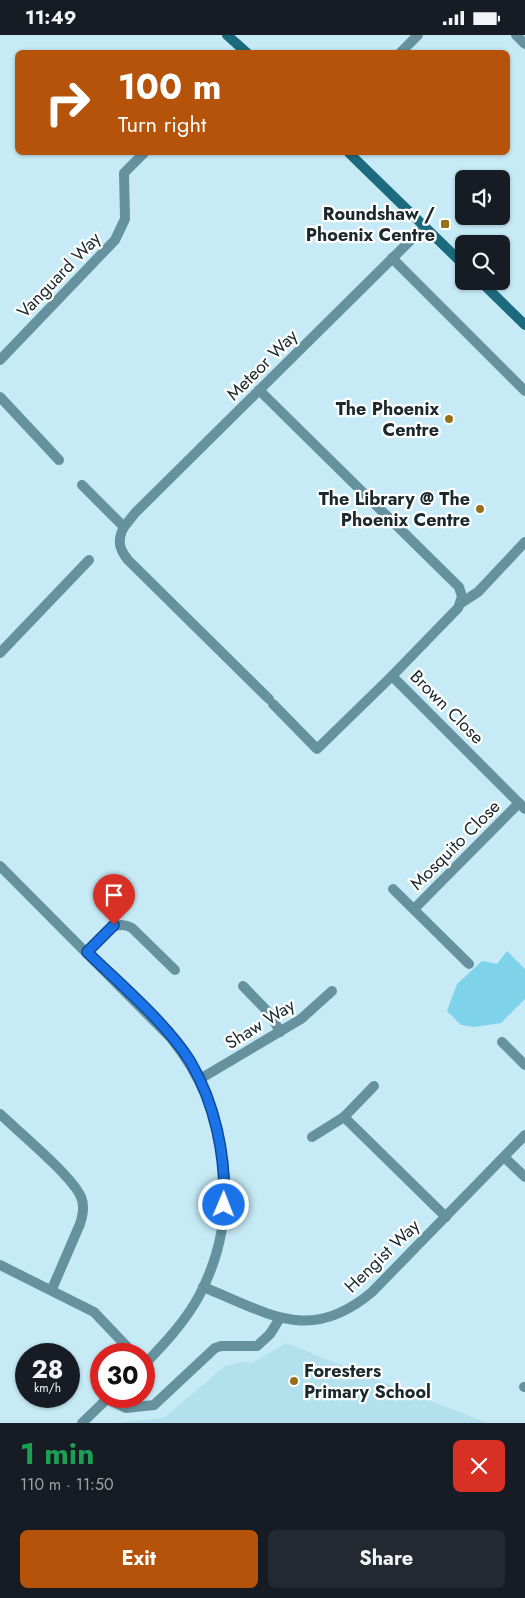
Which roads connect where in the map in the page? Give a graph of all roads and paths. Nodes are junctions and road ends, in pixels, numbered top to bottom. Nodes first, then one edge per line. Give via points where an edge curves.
1 (227, 35) edge
2 (418, 35) edge
3 (516, 35) edge
4 (525, 44) edge
5 (243, 50) edge
6 (403, 50) edge
7 (142, 155) edge
8 (351, 155) edge
9 (424, 227) junction
10 (455, 256) edge
11 (392, 258) junction
12 (489, 290) edge
13 (525, 325) edge
14 (0, 360) edge
15 (259, 390) junction
16 (525, 391) edge
17 (0, 397) edge
18 (59, 460) dead end
19 (82, 485) dead end
20 (124, 527) junction
21 (525, 542) edge
22 (89, 560) dead end
23 (461, 603) junction
24 (0, 653) edge
25 (392, 676) junction
26 (522, 806) edge
27 (0, 866) edge
28 (393, 889) dead end
29 (414, 909) junction
30 (87, 952) junction
31 (469, 964) dead end
32 (175, 970) dead end
33 (242, 987) dead end
34 (332, 991) dead end
35 (280, 1032) junction
36 (502, 1042) dead end
37 (525, 1065) edge
38 (200, 1079) junction
39 (374, 1086) dead end
40 (0, 1114) edge
41 (344, 1117) junction
42 (525, 1135) edge
43 (312, 1137) dead end
44 (504, 1157) junction
45 (525, 1177) edge
46 (446, 1217) junction
47 (0, 1265) edge
48 (203, 1287) junction
49 (52, 1289) junction
50 (280, 1318) junction
51 (124, 1343) edge
52 (155, 1353) edge
53 (155, 1404) edge
54 (98, 1408) edge
55 (82, 1423) edge

1 - 5 main road
2 - 6 street
3 - 4 street
7 - 14 street, Vanguard Way via 124,173 125,219 115,240
8 - 9 main road
9 - 10 main road
9 - 11 street, Meteor Way
11 - 15 street, Meteor Way
11 - 16 street
12 - 13 main road
15 - 20 street, Meteor Way
15 - 23 street via 453,580 461,592
17 - 18 street
19 - 20 street
20 - 25 street via 119,541 128,560 317,749
21 - 23 street, Brown Close via 478,592
22 - 24 street
23 - 25 street, Brown Close
25 - 26 street, Brown Close
26 - 29 street, Mosquito Close
27 - 30 street
28 - 29 street
29 - 31 street
30 - 32 street via 114,925 124,923
30 - 38 street via 172,1038
33 - 35 street via 271,1015
34 - 35 street, Shaw Way via 301,1019
35 - 38 street, Shaw Way
36 - 37 street
38 - 48 street via 218,1134 225,1184 221,1229
39 - 41 street
40 - 49 street via 71,1183 82,1199 83,1216
41 - 43 street
41 - 46 street, Hengist Way
42 - 44 street, Hengist Way
44 - 45 street
44 - 46 street, Hengist Way
46 - 50 street, Hengist Way via 372,1292 349,1309 309,1321
47 - 49 street
48 - 50 street, Hengist Way
48 - 52 street via 172,1335
49 - 51 street via 94,1312
50 - 53 street via 257,1346 221,1345 214,1348
54 - 55 street

